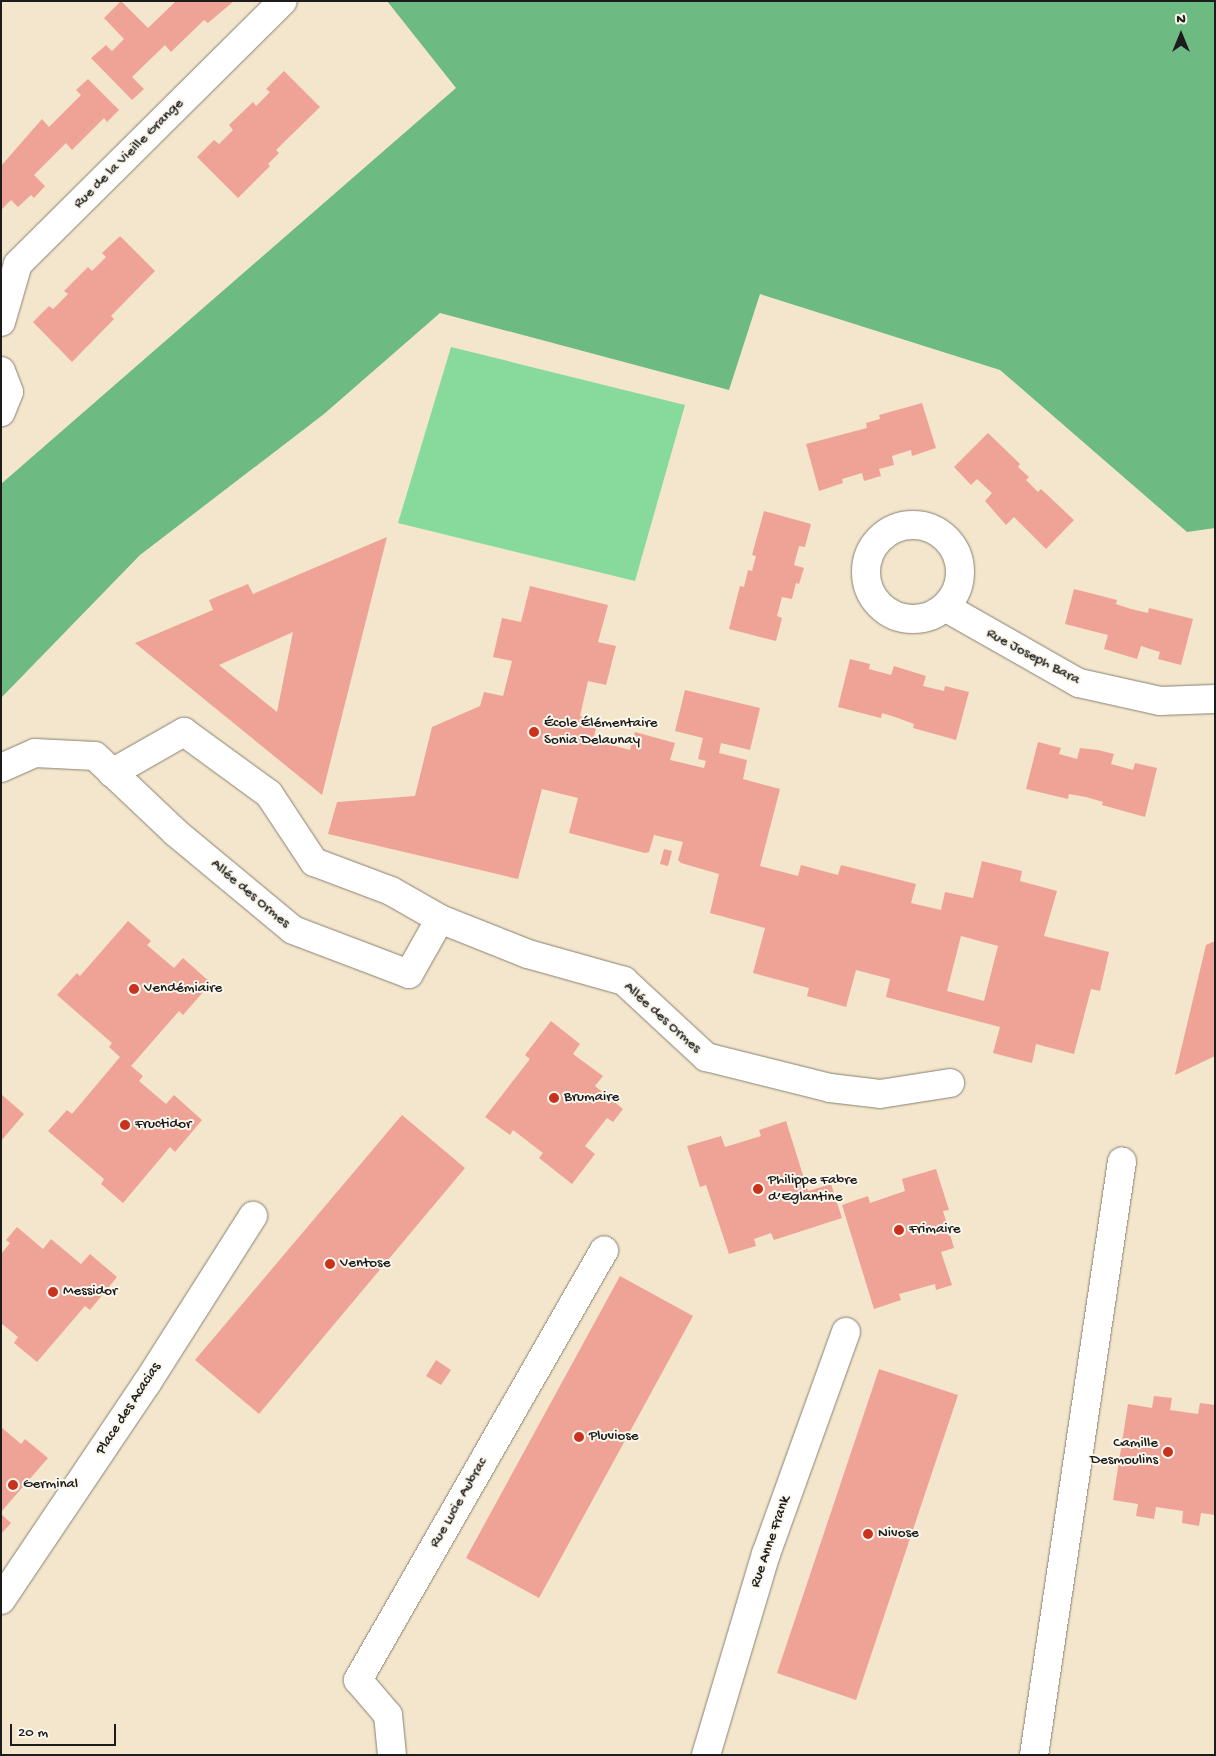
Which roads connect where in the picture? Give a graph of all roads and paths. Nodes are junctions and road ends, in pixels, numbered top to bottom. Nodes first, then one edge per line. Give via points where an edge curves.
1 (283, 1) edge
2 (1, 322) edge
3 (1, 371) edge
4 (1, 412) edge
5 (945, 607) dead end
6 (1215, 699) edge
7 (1, 768) edge
8 (112, 773) junction
9 (440, 919) junction
10 (950, 1083) dead end
11 (1122, 1161) dead end
12 (253, 1216) dead end
13 (604, 1251) dead end
14 (846, 1332) dead end
15 (1, 1600) edge
16 (392, 1755) edge
17 (706, 1755) edge
18 (1034, 1755) edge

1 - 2 street, Rue de la Vieille Grange via 18,264
3 - 4 street via 7,379 9,392
5 - 6 street, Rue Joseph Bara via 1078,683 1160,701
7 - 8 street, Allée des Ormes via 35,753 95,756
8 - 9 street, Allée des Ormes via 184,732 269,794 314,862 391,891
8 - 9 street, Allée des Ormes via 174,832 293,930 409,974
9 - 10 street, Allée des Ormes via 528,954 624,981 706,1057 830,1088 880,1094
11 - 18 street
12 - 15 street, Place des Acacias via 147,1383
13 - 16 street, Rue Lucie Aubrac via 358,1680 388,1715
14 - 17 street, Rue Anne Frank via 766,1554

